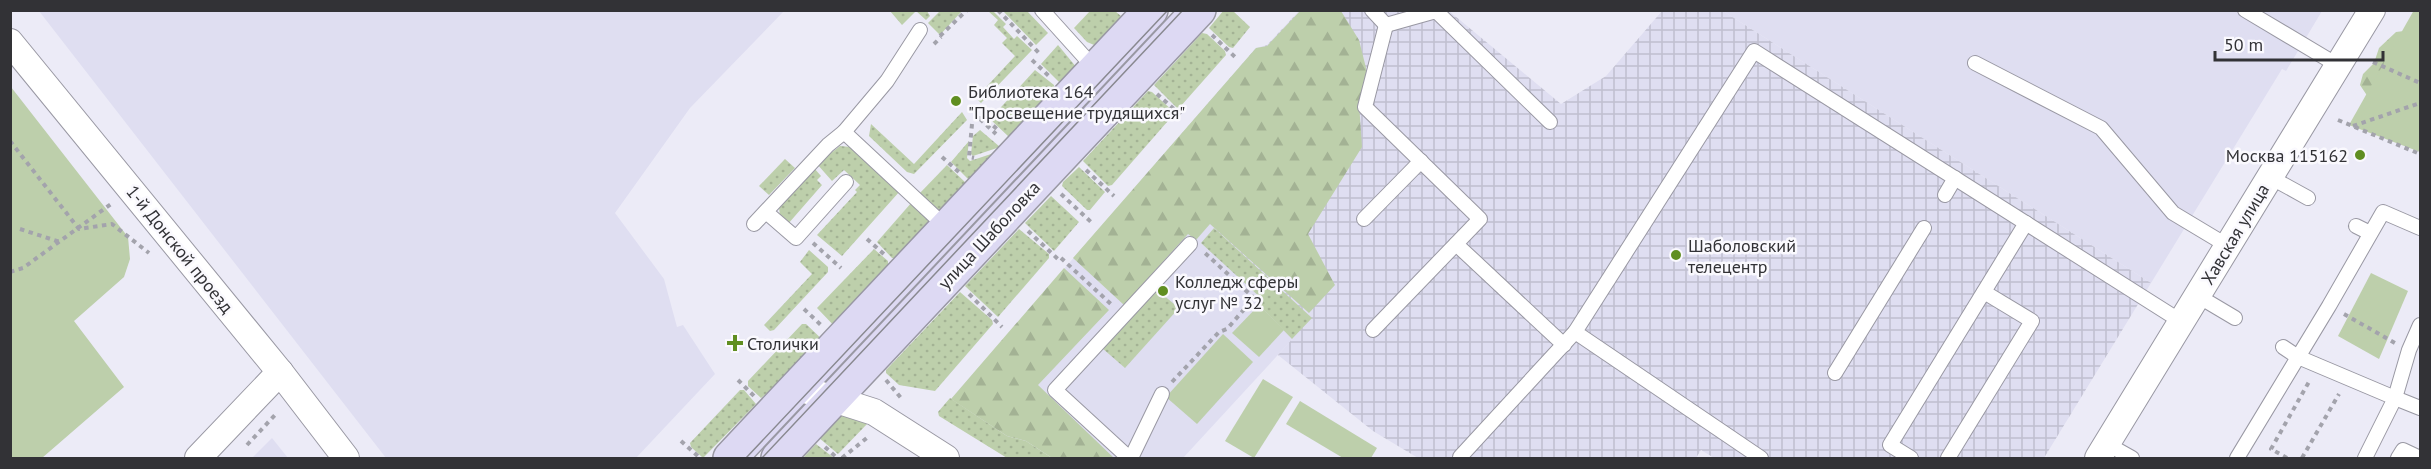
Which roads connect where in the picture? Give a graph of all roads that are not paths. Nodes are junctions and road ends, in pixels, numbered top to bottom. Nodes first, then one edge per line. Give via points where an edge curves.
1 (1042, 10) edge
2 (1151, 10) edge
3 (1372, 10) edge
4 (2245, 10) edge
5 (2372, 10) edge
6 (1202, 19) edge
7 (1386, 25) junction
8 (920, 30) road end
9 (10, 42) edge
10 (1975, 63) dead end
11 (2339, 66) junction
12 (1117, 83) junction
13 (1550, 122) dead end
14 (844, 132) junction
15 (1421, 161) junction
16 (2270, 177) junction
17 (1955, 178) junction
18 (846, 182) dead end
19 (1945, 195) dead end
20 (2308, 198) dead end
21 (766, 212) junction
22 (1364, 219) dead end
23 (754, 224) dead end
24 (2026, 224) junction
25 (2356, 226) dead end
26 (946, 227) junction
27 (1924, 228) dead end
28 (2421, 228) edge
29 (2370, 233) junction
30 (1190, 244) road end
31 (1456, 244) junction
32 (2228, 246) junction
33 (1984, 292) junction
34 (2198, 296) junction
35 (2235, 318) dead end
36 (2182, 322) junction
37 (2421, 325) edge
38 (1373, 330) dead end
39 (1575, 333) junction
40 (1564, 345) junction
41 (2283, 347) dead end
42 (2298, 357) junction
43 (861, 369) junction
44 (280, 372) junction
45 (1835, 373) dead end
46 (796, 387) junction
47 (1162, 394) road end
48 (2395, 398) junction
49 (834, 399) junction
50 (2421, 408) edge
51 (875, 422) junction
52 (2102, 451) edge
53 (1460, 457) dead end
54 (2421, 458) edge
55 (198, 459) edge
56 (346, 459) edge
57 (730, 459) edge
58 (778, 459) edge
59 (946, 459) edge
60 (1130, 459) edge
61 (1761, 459) edge
62 (1911, 459) edge
63 (1948, 459) edge
64 (2132, 459) edge
65 (2237, 459) edge
66 (2365, 459) edge
67 (2398, 459) edge

1 - 12 lane
2 - 12 main road, улица Шаболовка
3 - 7 lane
4 - 11 lane
5 - 11 street, Хавская улица
6 - 12 main road, улица Шаболовка
7 - 13 lane via 1436,11
7 - 15 lane via 1365,107
8 - 14 lane via 887,81
9 - 44 street, 1-й Донской проезд
10 - 32 lane via 2101,128 2173,213
11 - 16 street, Хавская улица
12 - 26 main road, улица Шаболовка
12 - 43 main road, улица Шаболовка
14 - 21 lane
14 - 26 lane
15 - 22 lane
15 - 31 lane via 1480,219
16 - 20 lane
16 - 32 street, Хавская улица
17 - 19 lane
17 - 24 lane
17 - 39 lane via 1754,51
18 - 21 lane via 796,238
21 - 23 lane
24 - 33 lane
24 - 36 lane
25 - 29 lane
26 - 46 main road, улица Шаболовка
27 - 45 lane
28 - 29 lane via 2383,212
29 - 42 lane
30 - 60 lane via 1055,390
31 - 38 lane
31 - 40 lane
32 - 34 street, Хавская улица
33 - 62 lane via 1890,446
33 - 63 lane via 2032,321
34 - 35 lane
34 - 36 street, Хавская улица
36 - 52 street, Хавская улица
37 - 48 lane
39 - 40 lane
39 - 61 lane
40 - 53 lane
41 - 42 lane
42 - 48 lane
42 - 65 lane
43 - 49 main road, улица Шаболовка
43 - 51 street
44 - 55 street
44 - 56 street, 1-й Донской проезд
46 - 49 street
46 - 57 main road, улица Шаболовка
47 - 60 lane
48 - 50 lane
48 - 66 lane
49 - 51 street
49 - 58 main road, улица Шаболовка
51 - 59 street
52 - 64 lane
54 - 67 lane via 2403,450

